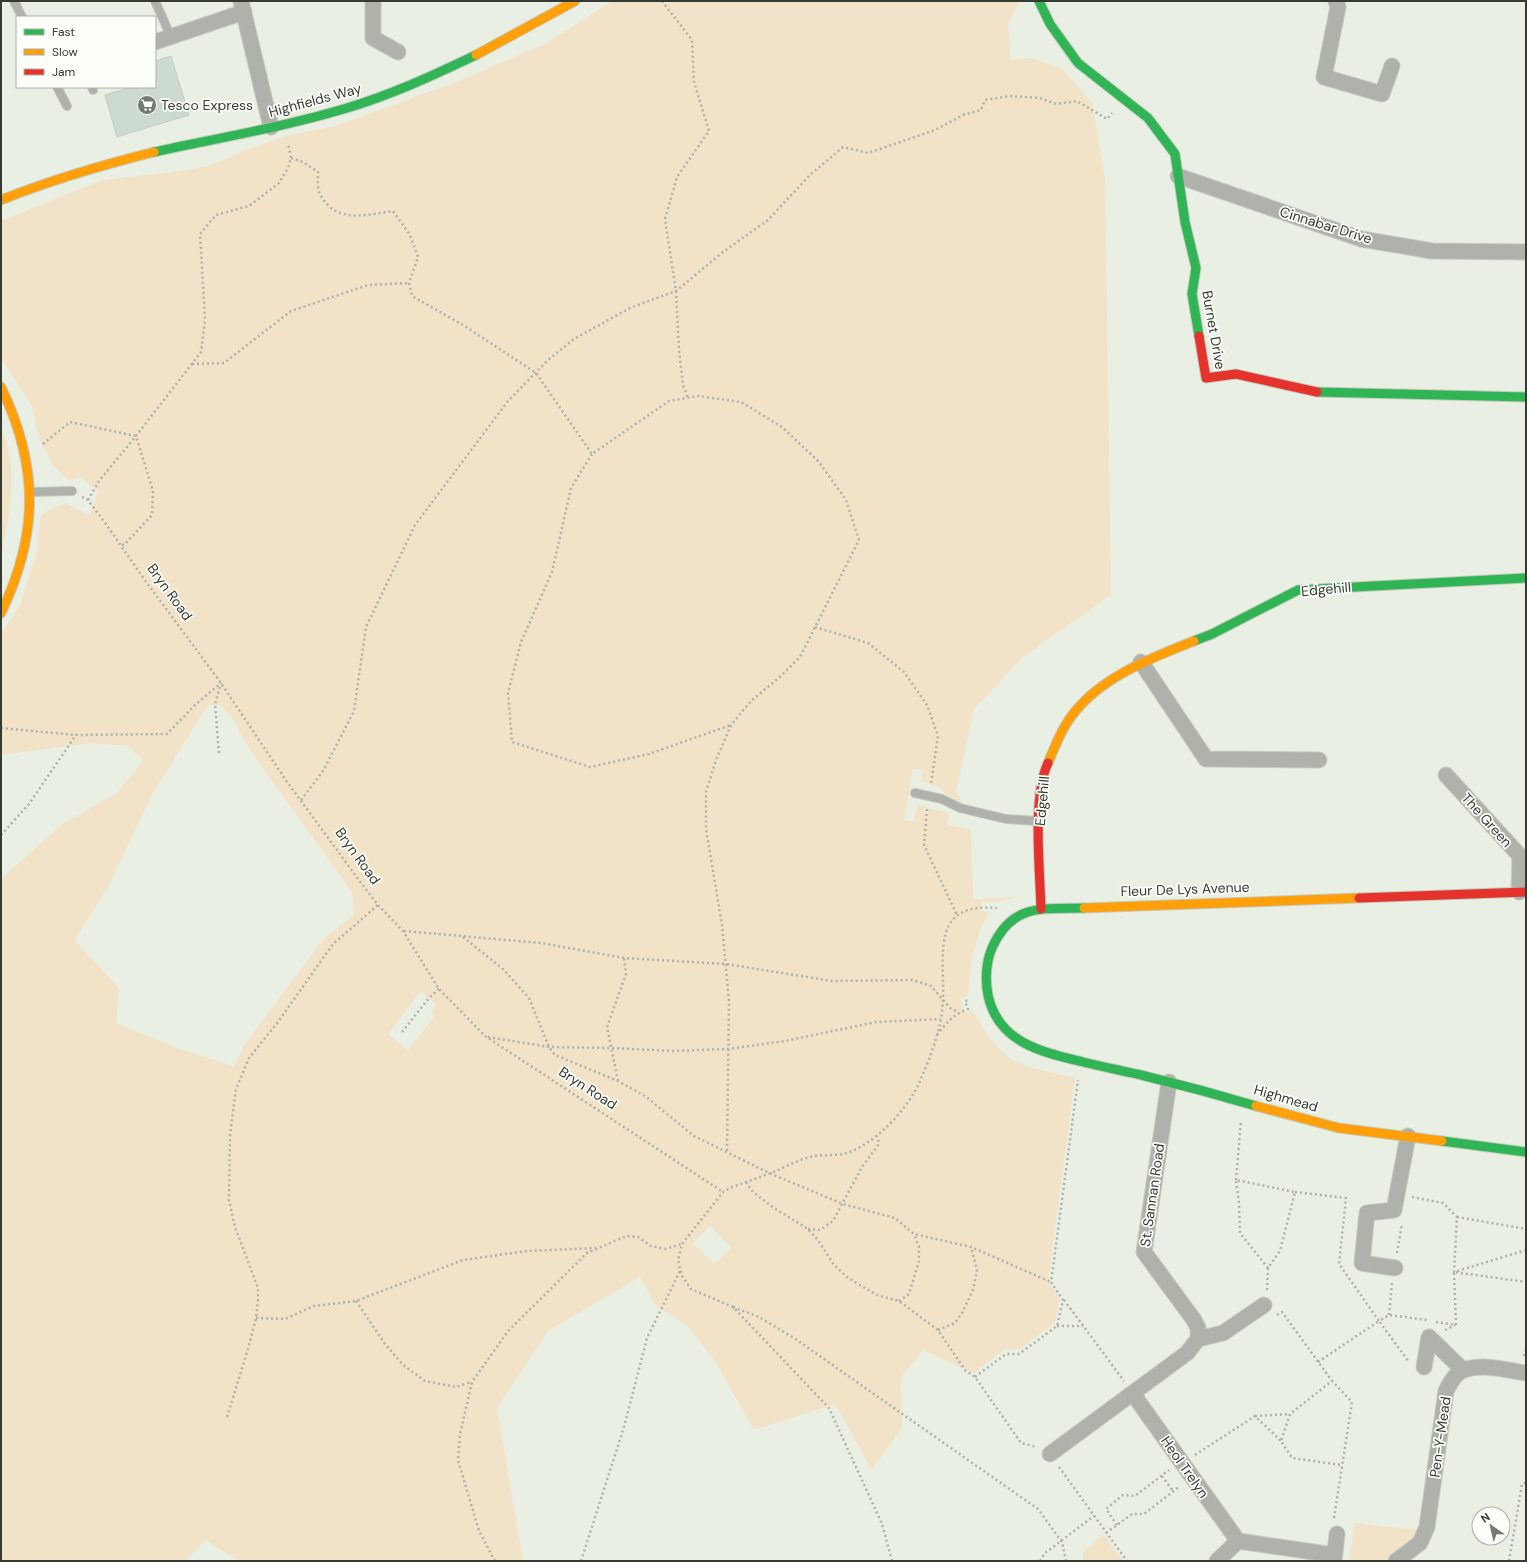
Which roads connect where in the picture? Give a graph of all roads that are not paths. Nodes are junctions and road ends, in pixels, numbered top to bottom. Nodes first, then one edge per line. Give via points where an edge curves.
1 (14, 1) edge
2 (155, 1) edge
3 (372, 1) edge
4 (575, 1) edge
5 (1039, 1) edge
6 (1336, 1) edge
7 (243, 6) edge
8 (22, 16) edge
9 (171, 37) junction
10 (156, 42) edge
11 (398, 52) dead end
12 (1392, 66) dead end
13 (58, 88) edge
14 (67, 106) dead end
15 (278, 125) junction
16 (1178, 176) junction
17 (1, 200) edge
18 (1526, 252) edge
19 (1, 387) edge
20 (1526, 397) edge
21 (72, 491) road end
22 (30, 492) junction
23 (1526, 578) edge
24 (1, 613) edge
25 (1141, 662) junction
26 (1319, 760) dead end
27 (1446, 775) dead end
28 (915, 793) dead end
29 (1038, 821) junction
30 (1522, 892) edge
31 (1041, 909) junction
32 (1041, 1052) joint
33 (1169, 1082) junction
34 (1408, 1136) junction
35 (1526, 1152) edge
36 (1395, 1268) road end
37 (1271, 1302) road end
38 (1198, 1339) junction
39 (1424, 1367) road end
40 (1463, 1370) junction
41 (1526, 1373) edge
42 (1133, 1394) junction
43 (1049, 1455) road end
44 (1336, 1527) road end
45 (1238, 1541) junction
46 (1334, 1558) edge
47 (1217, 1561) edge
48 (1396, 1561) edge

1 - 8 lane
2 - 9 lane
3 - 11 street via 373,38
4 - 15 street, Highfields Way via 511,38 431,77 346,109
5 - 16 street, Burnet Drive via 1050,24 1078,62 1148,118 1175,154
6 - 12 street via 1338,7 1324,77 1382,94
7 - 9 street
7 - 15 street
9 - 10 street
13 - 14 lane
15 - 17 street, Highfields Way via 80,170
16 - 18 street, Cinnabar Drive via 1361,239 1432,251
16 - 20 street, Burnet Drive via 1196,268 1192,294 1206,378 1236,374 1314,392
19 - 22 street via 16,419 28,465
21 - 22 lane
22 - 24 street via 25,553 11,596
23 - 25 street, Edgehill via 1298,590 1212,634
25 - 26 street via 1206,759
25 - 29 street, Edgehill via 1081,705 1065,726 1043,773
27 - 30 street, The Green via 1520,856
28 - 29 lane via 942,799 960,808 1006,819
29 - 31 street, Edgehill
30 - 31 street, Fleur De Lys Avenue
31 - 32 street, Fleur De Lys Avenue via 1021,913 1010,921 997,936 988,954 986,972 988,994 995,1014 1007,1031 1024,1044
32 - 33 street, Highmead
33 - 34 street, Highmead via 1339,1128
33 - 38 street, St. Sannan Road via 1144,1252 1194,1320 1198,1328
34 - 35 street, Highmead
34 - 36 street via 1394,1210 1368,1213 1362,1263
37 - 38 street via 1223,1333
38 - 42 street via 1187,1353
39 - 40 street via 1429,1337
40 - 41 street via 1487,1367
40 - 48 street, Pen-Y-Mead via 1452,1379 1446,1391 1427,1527 1420,1543
42 - 43 street
42 - 45 street, Heol Trelyn via 1178,1465
44 - 46 street
45 - 46 street
45 - 47 street

